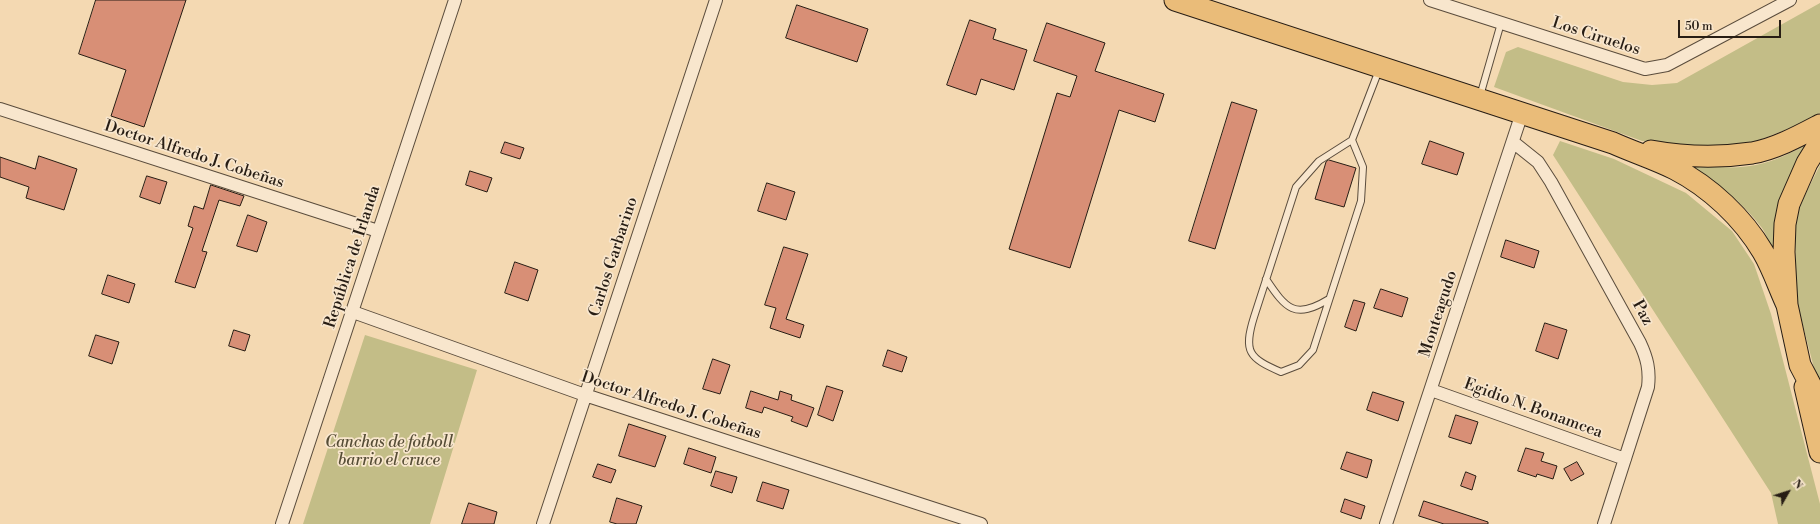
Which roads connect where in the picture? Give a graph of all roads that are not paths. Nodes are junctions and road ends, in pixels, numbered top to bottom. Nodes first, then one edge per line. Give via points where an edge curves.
1 (455, 0) edge
2 (716, 0) edge
3 (1175, 0) edge
4 (1430, 0) edge
5 (1790, 0) edge
6 (1501, 22) junction
7 (1380, 67) junction
8 (1479, 99) junction
9 (0, 109) edge
10 (1522, 114) junction
11 (1820, 125) edge
12 (1352, 140) junction
13 (1513, 142) junction
14 (1820, 142) edge
15 (1613, 143) junction
16 (378, 231) junction
17 (1266, 279) junction
18 (1329, 298) junction
19 (1787, 305) junction
20 (352, 312) junction
21 (1800, 365) junction
22 (1431, 390) junction
23 (585, 395) junction
24 (1820, 403) edge
25 (1820, 452) edge
26 (1625, 459) junction
27 (282, 524) edge
28 (543, 524) edge
29 (981, 524) edge
30 (1386, 524) edge
31 (1604, 524) edge

1 - 16 street, República de Irlanda
2 - 23 street, Carlos Garbarino
3 - 7 highway
4 - 6 street, Los Ciruelos
5 - 6 street, Los Ciruelos via 1667,65 1645,70
6 - 8 lane
7 - 8 highway
7 - 12 lane
8 - 10 highway
9 - 16 street, Doctor Alfredo J. Cobeñas
10 - 13 street, Monteagudo
10 - 15 highway
11 - 15 highway via 1753,153 1722,156 1689,157
12 - 17 lane via 1319,161 1296,188
12 - 18 lane via 1363,167 1361,201
13 - 22 street, Monteagudo
13 - 26 street, Paz via 1538,162 1551,182 1648,360 1648,387
14 - 19 highway via 1807,163 1789,204 1784,252
15 - 19 highway via 1676,170 1726,206 1746,227 1763,252
16 - 20 street, República de Irlanda
17 - 18 lane via 1279,299 1292,309 1303,311 1316,307
17 - 18 lane via 1248,337 1250,352 1261,363 1281,372 1299,365 1313,350
19 - 21 highway
20 - 23 street, Doctor Alfredo J. Cobeñas
20 - 27 street, República de Irlanda
21 - 24 highway
21 - 25 highway
22 - 26 street, Egidio N. Bonamcea
22 - 30 street, Monteagudo
23 - 28 street, Carlos Garbarino
23 - 29 street, Doctor Alfredo J. Cobeñas
26 - 31 street, Paz

